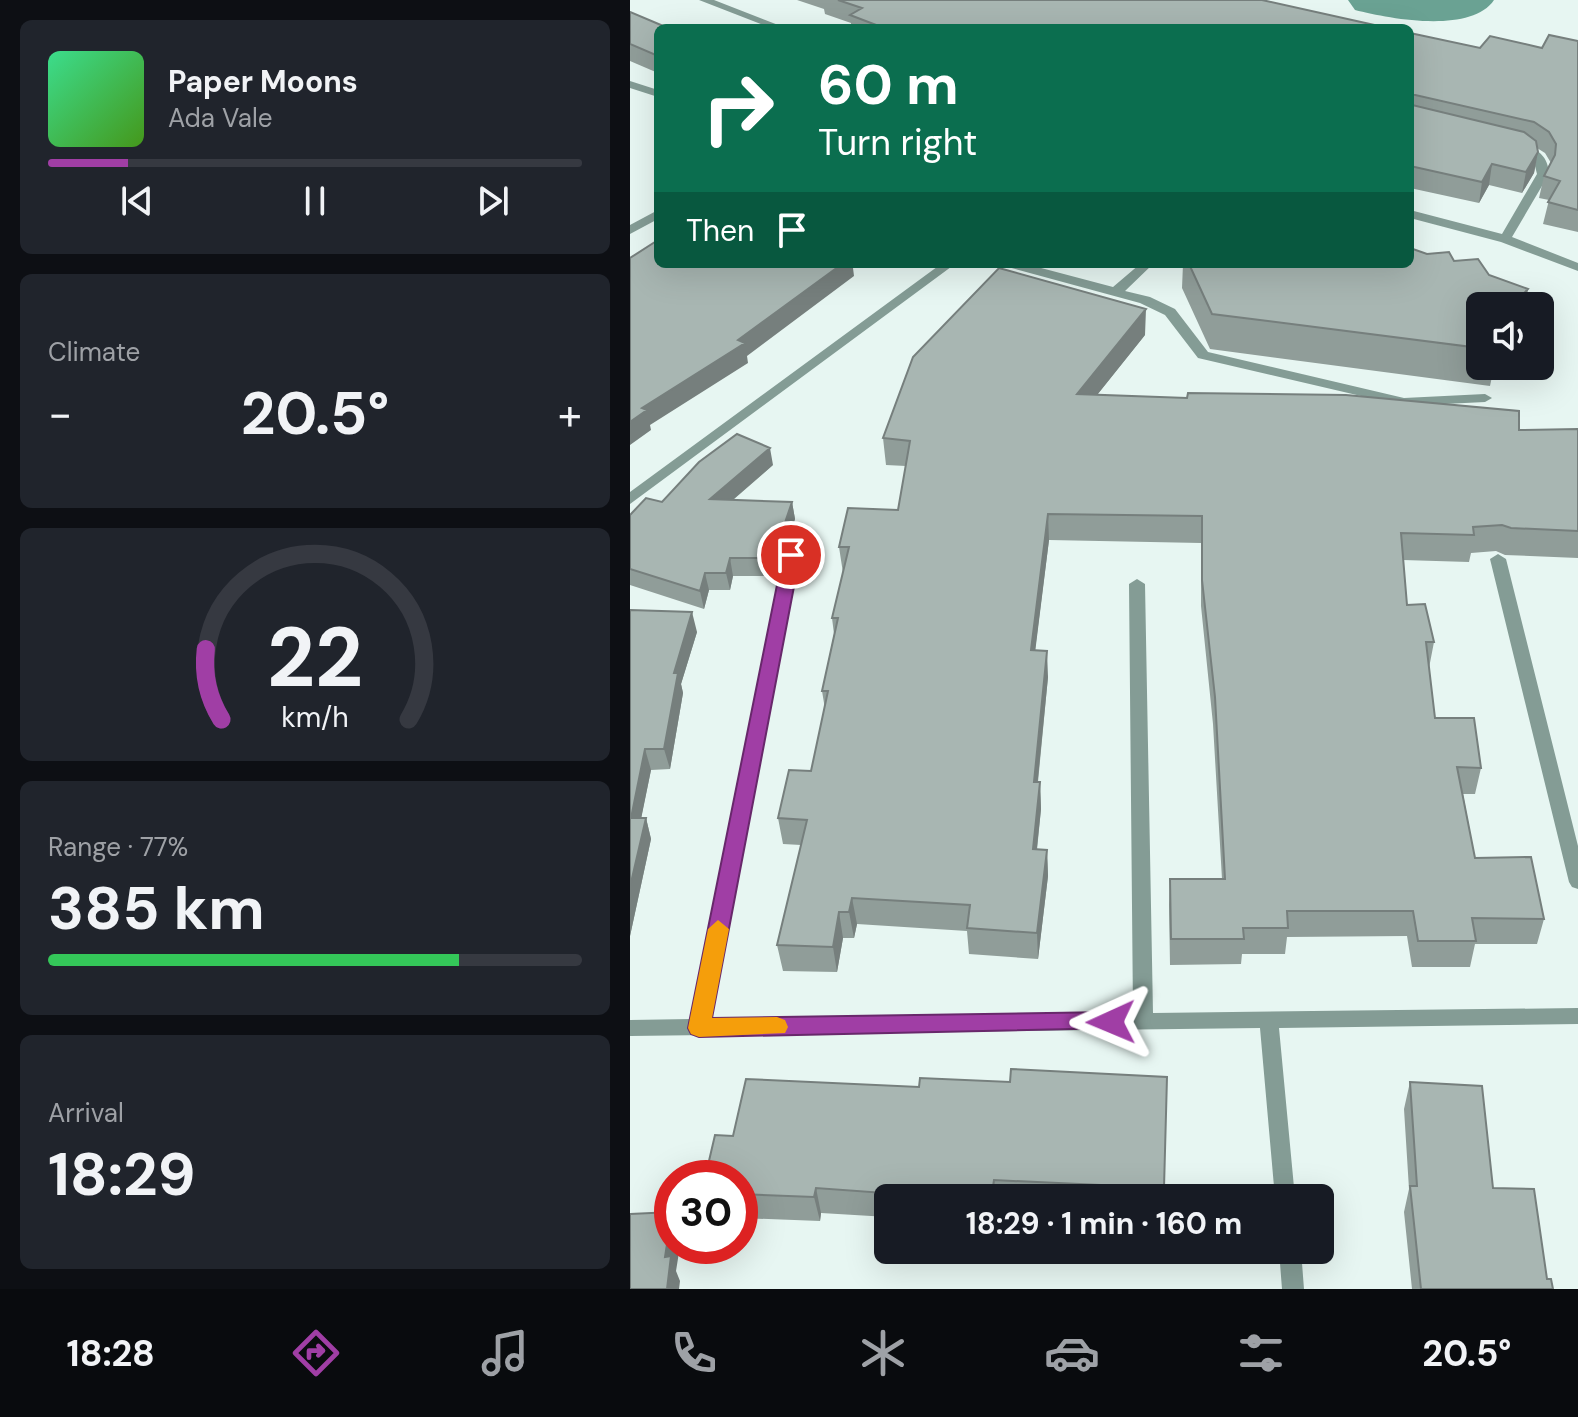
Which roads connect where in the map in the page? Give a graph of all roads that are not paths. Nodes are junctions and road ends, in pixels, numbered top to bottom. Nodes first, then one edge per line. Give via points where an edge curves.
1 (704, 0) edge
2 (770, 24) edge
3 (630, 84) edge
4 (654, 93) edge
5 (1511, 145) edge
6 (1414, 215) edge
7 (654, 216) edge
8 (630, 230) edge
9 (1505, 239) junction
10 (1578, 267) edge
11 (944, 268) edge
12 (1027, 268) edge
13 (1143, 268) edge
14 (1116, 292) junction
15 (1485, 398) dead end
16 (630, 499) edge
17 (791, 555) dead end
18 (1498, 559) dead end
19 (1137, 584) dead end
20 (1578, 882) edge
21 (1578, 1016) edge
22 (1269, 1020) junction
23 (1143, 1021) junction
24 (630, 1028) edge
25 (699, 1028) junction
26 (1284, 1184) edge
27 (1291, 1264) edge
28 (1293, 1289) edge

1 - 2 street
3 - 4 street
5 - 9 street via 1544,162 1543,174
6 - 9 street
7 - 8 street
9 - 10 street
11 - 16 street
12 - 14 street
13 - 14 street
14 - 15 street via 1170,312 1203,355 1404,402
17 - 25 street
18 - 20 street
19 - 23 street
21 - 22 street
22 - 23 street
22 - 26 street
23 - 25 street
24 - 25 street
27 - 28 street

